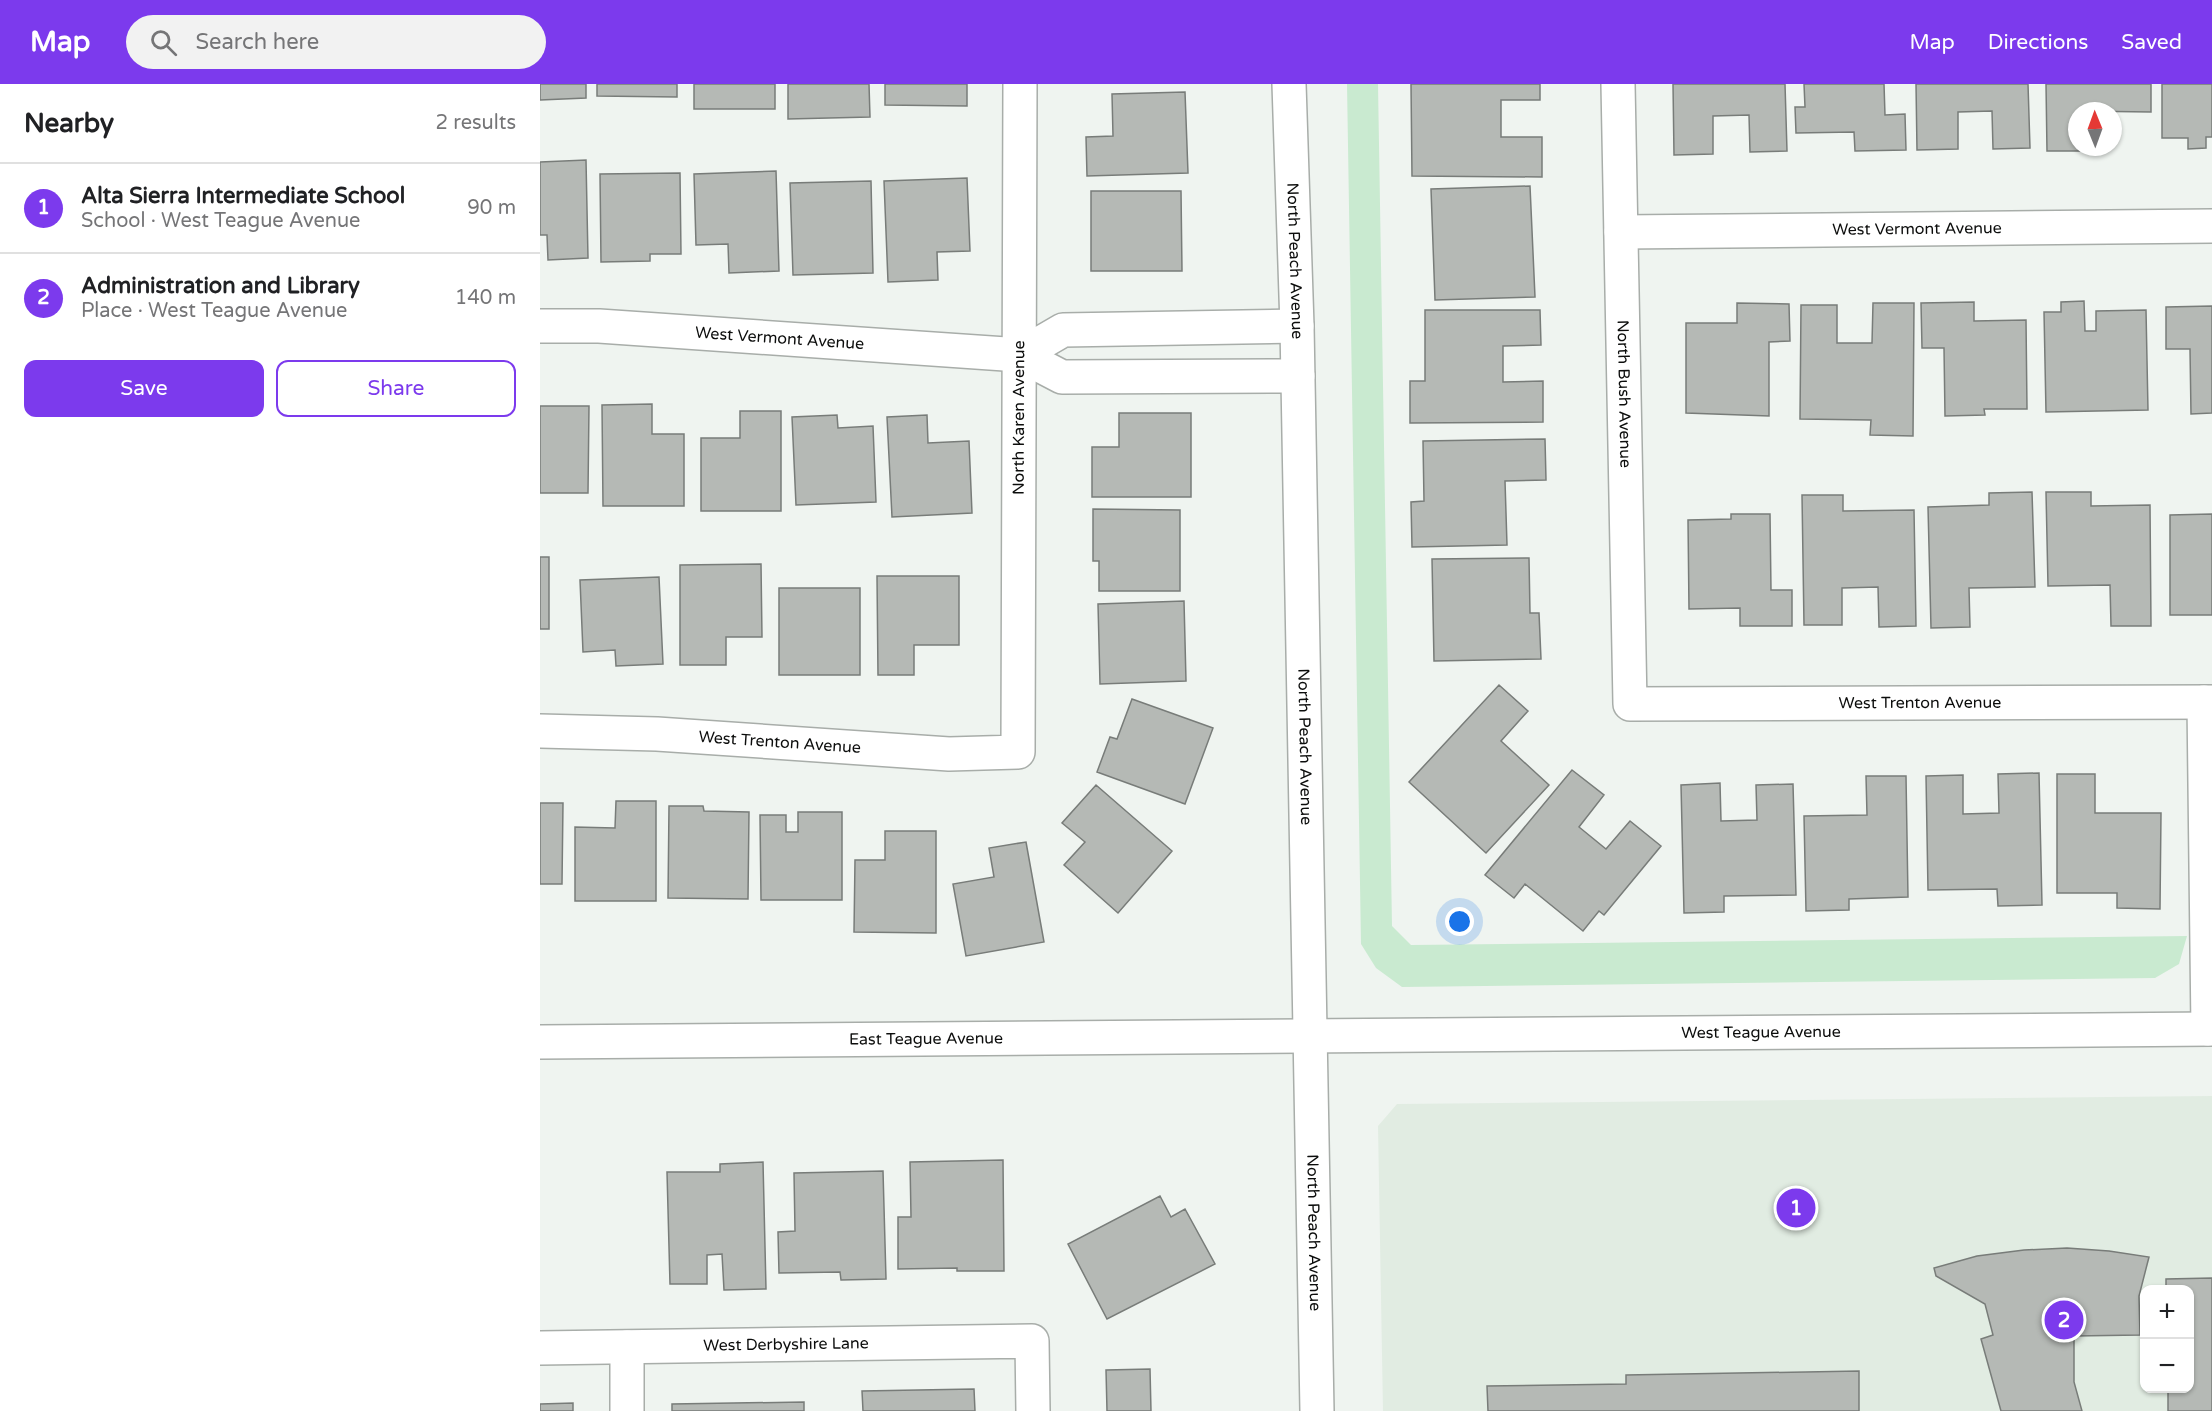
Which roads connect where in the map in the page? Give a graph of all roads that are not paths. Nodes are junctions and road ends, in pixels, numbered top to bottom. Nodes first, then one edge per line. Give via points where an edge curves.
1 (1020, 84) edge
2 (1289, 84) edge
3 (1618, 84) edge
4 (2212, 226) edge
5 (1621, 232) junction
6 (540, 326) edge
7 (1297, 326) junction
8 (1020, 355) junction
9 (1298, 376) junction
10 (2208, 702) edge
11 (1630, 704) joint
12 (540, 731) edge
13 (1018, 752) joint
14 (2210, 1029) edge
15 (1310, 1035) junction
16 (540, 1042) edge
17 (627, 1347) junction
18 (540, 1348) edge
19 (627, 1411) edge
20 (1033, 1411) edge
21 (1317, 1411) edge

1 - 8 street, North Karen Avenue
2 - 7 street, North Peach Avenue
3 - 5 street, North Bush Avenue
4 - 5 street, West Vermont Avenue
5 - 11 street, North Bush Avenue
6 - 8 street, West Vermont Avenue via 599,326
7 - 8 street via 1063,330
7 - 9 street, North Peach Avenue
8 - 9 street, West Vermont Avenue via 1062,377
8 - 13 street, North Karen Avenue
9 - 15 street, North Peach Avenue
10 - 11 street, West Trenton Avenue
10 - 14 street
12 - 13 street, West Trenton Avenue via 657,734 949,754
14 - 15 street, West Teague Avenue
15 - 16 street, East Teague Avenue
15 - 21 street, North Peach Avenue
17 - 18 street, West Derbyshire Lane
17 - 19 street
17 - 20 street, West Derbyshire Lane via 1032,1341

